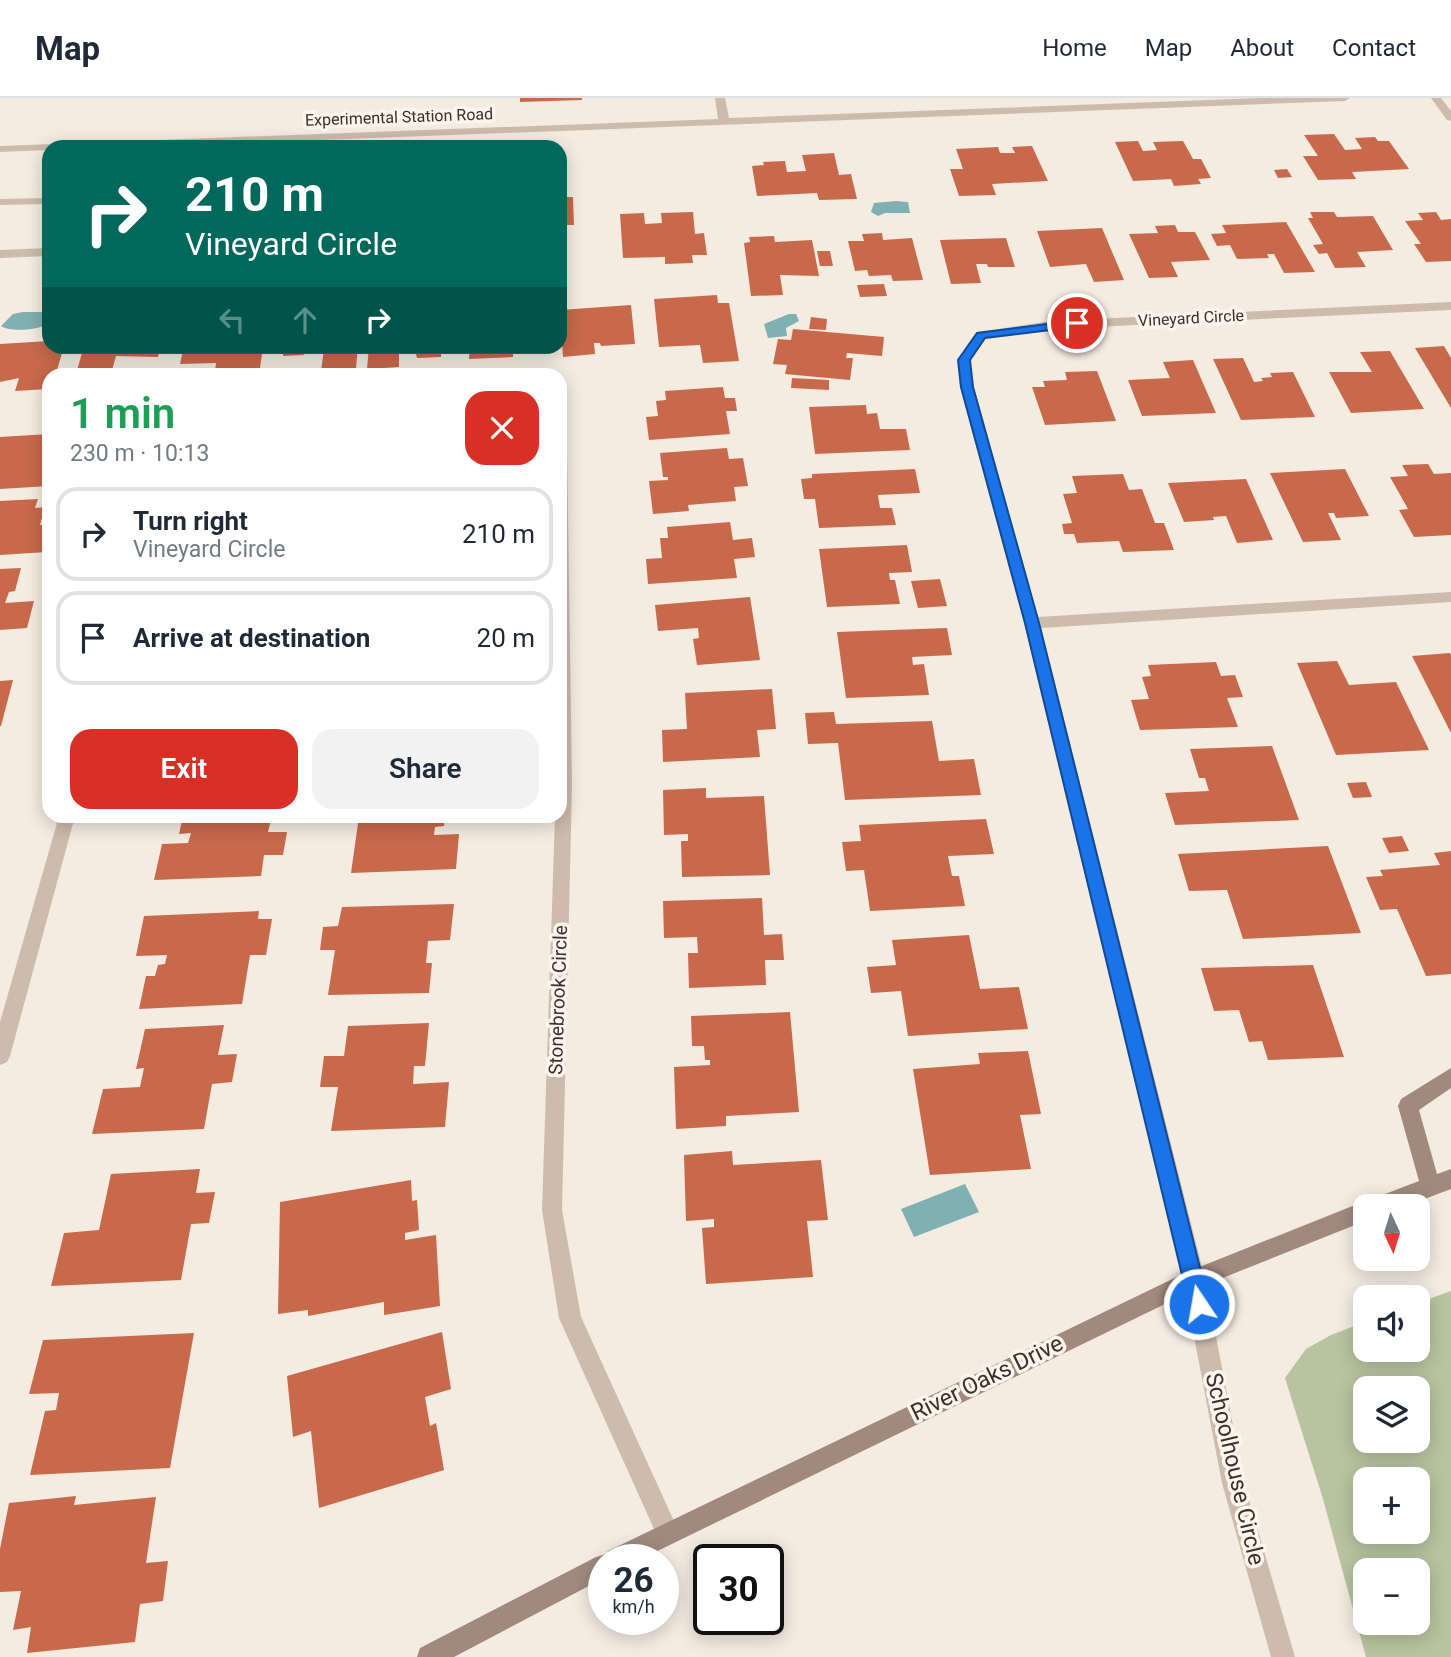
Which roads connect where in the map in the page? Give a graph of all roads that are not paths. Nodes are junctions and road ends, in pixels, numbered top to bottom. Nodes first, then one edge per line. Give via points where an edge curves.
1 (720, 98) edge
2 (1345, 98) edge
3 (1436, 98) edge
4 (1451, 118) edge
5 (724, 121) junction
6 (263, 140) edge
7 (42, 148) edge
8 (0, 149) edge
9 (42, 201) edge
10 (0, 202) edge
11 (42, 252) edge
12 (0, 254) edge
13 (1451, 306) edge
14 (1451, 597) edge
15 (1032, 623) junction
16 (65, 823) edge
17 (563, 823) edge
18 (0, 1056) edge
19 (1451, 1077) edge
20 (1451, 1179) edge
21 (1430, 1186) junction
22 (1410, 1194) edge
23 (1353, 1216) edge
24 (1194, 1279) junction
25 (667, 1532) junction
26 (644, 1544) edge
27 (588, 1573) edge
28 (429, 1657) edge
29 (1283, 1657) edge

1 - 5 street
2 - 5 street, Experimental Station Road
3 - 4 street
5 - 6 street, Experimental Station Road
7 - 8 street, Experimental Station Road
9 - 10 street
11 - 12 street
13 - 15 street, Vineyard Circle via 1051,325 982,335 964,360 967,387
14 - 15 street
15 - 24 street, Vineyard Circle
16 - 18 street
17 - 25 street, Stonebrook Circle via 552,1210 570,1318
19 - 21 street via 1408,1106
20 - 21 street
21 - 22 street
23 - 24 street, River Oaks Drive
24 - 25 street, River Oaks Drive
24 - 29 street, Schoolhouse Circle via 1233,1483
25 - 26 street, River Oaks Drive
27 - 28 street

